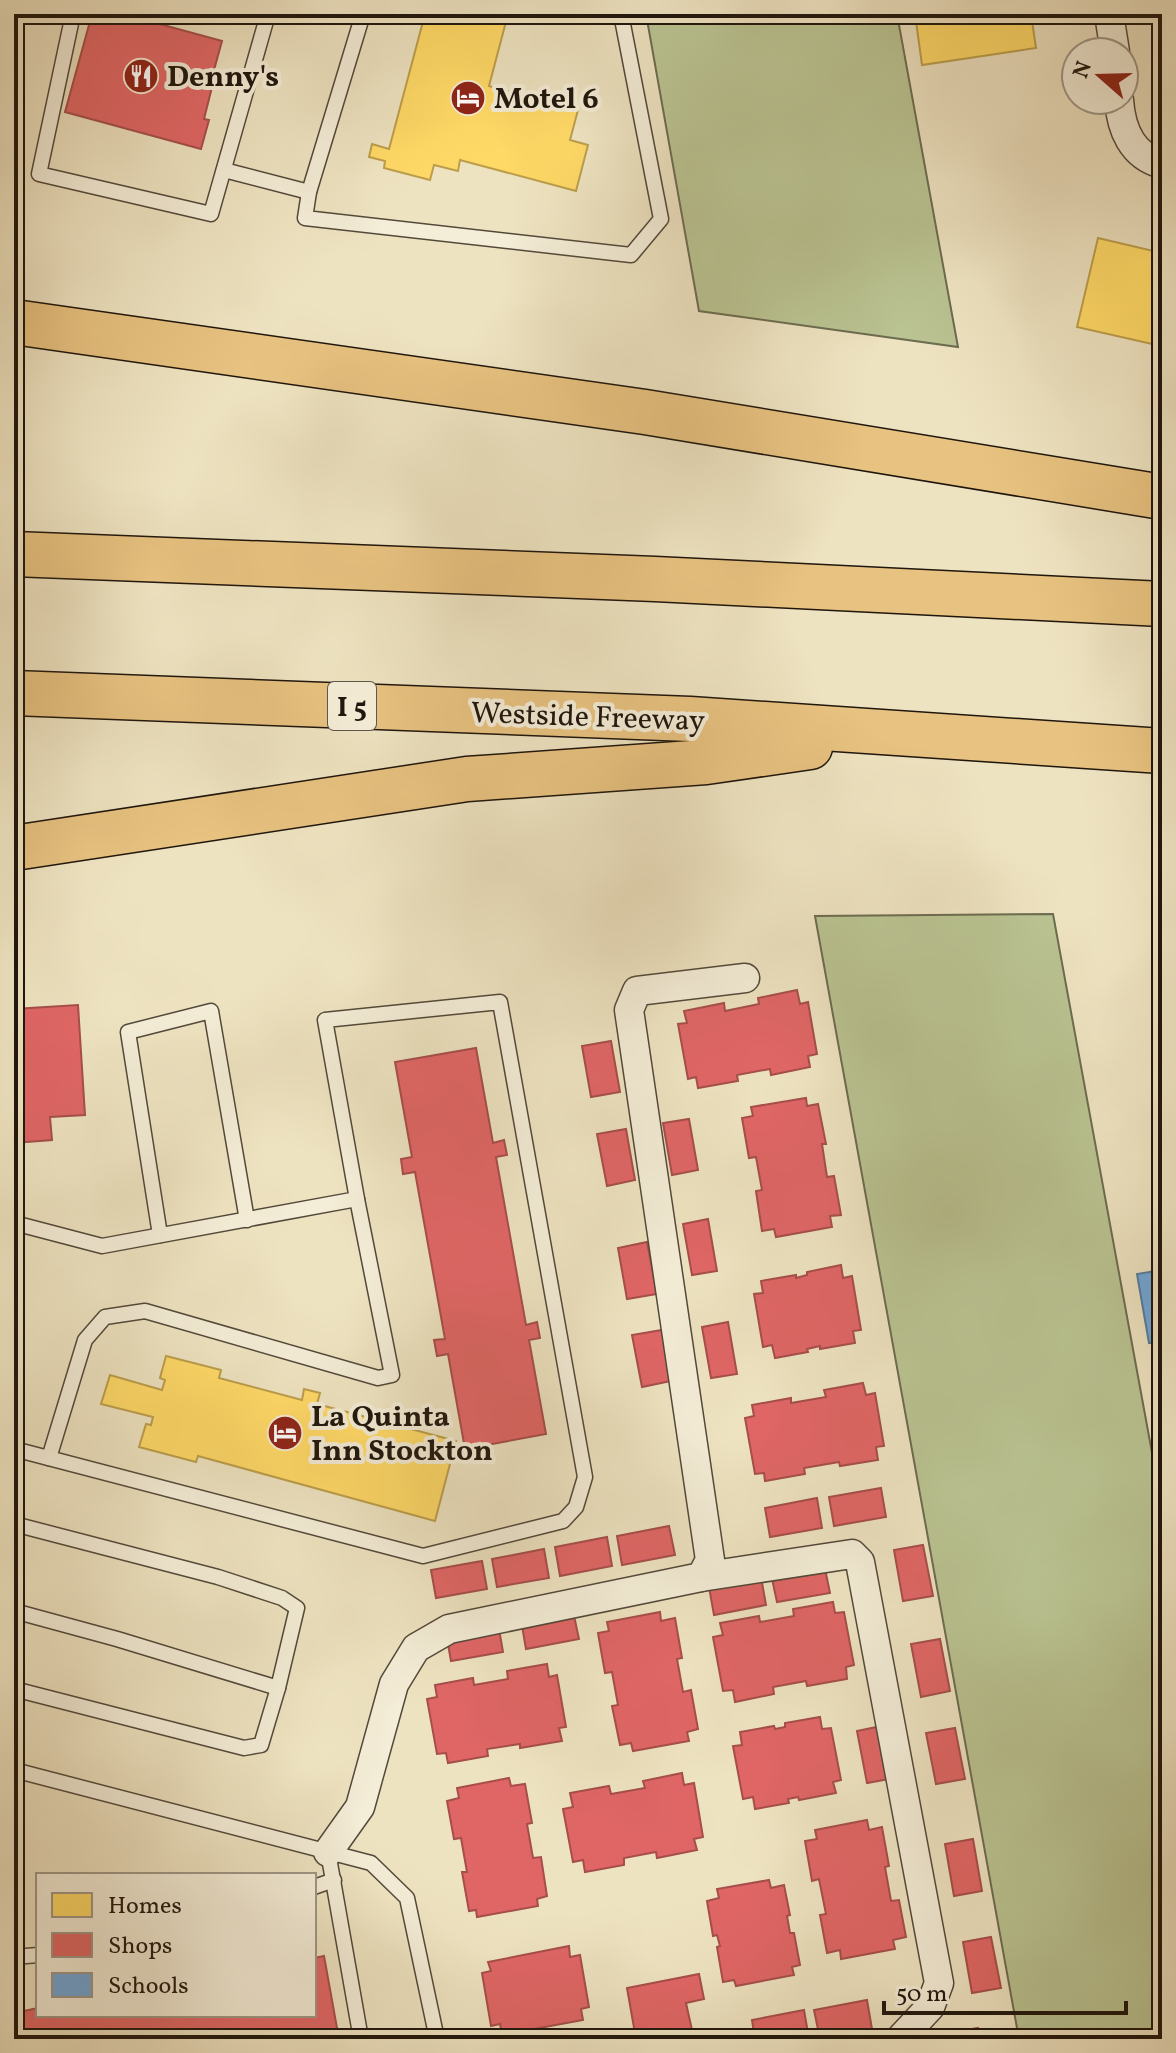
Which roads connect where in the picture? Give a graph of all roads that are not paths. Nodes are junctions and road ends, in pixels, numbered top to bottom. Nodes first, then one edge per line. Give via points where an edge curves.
1 (73, 14) edge
2 (268, 14) edge
3 (363, 14) edge
4 (621, 14) edge
5 (1109, 14) edge
6 (1112, 36) edge
7 (1121, 116) edge
8 (1154, 161) edge
9 (224, 170) junction
10 (309, 192) junction
11 (14, 292) edge
12 (14, 322) edge
13 (74, 330) junction
14 (1162, 497) edge
15 (14, 554) edge
16 (1162, 604) edge
17 (14, 693) edge
18 (892, 735) junction
19 (1162, 751) edge
20 (14, 848) edge
21 (745, 978) dead end
22 (357, 1199) junction
23 (247, 1220) junction
24 (15, 1228) edge
25 (160, 1235) junction
26 (14, 1449) edge
27 (49, 1458) junction
28 (14, 1524) edge
29 (701, 1577) junction
30 (14, 1611) edge
31 (278, 1688) junction
32 (14, 1689) edge
33 (14, 1770) edge
34 (328, 1852) junction
35 (334, 1880) junction
36 (316, 1886) edge
37 (36, 1955) edge
38 (14, 1957) edge
39 (361, 2039) edge
40 (437, 2039) edge
41 (900, 2039) edge

1 - 9 lane via 39,174 211,214
2 - 9 lane
3 - 10 lane
4 - 10 lane via 661,219 631,255 305,218
5 - 6 street
7 - 8 street via 1129,141
9 - 10 lane
11 - 13 highway
12 - 13 highway
13 - 14 highway via 645,412
15 - 16 highway
17 - 18 highway, Westside Freeway / I 5 via 690,719
18 - 19 highway, Westside Freeway / I 5
18 - 20 highway via 706,762 467,779
21 - 29 street via 637,991 629,1010 710,1560
22 - 23 lane
22 - 27 lane via 392,1375 378,1378 145,1311 105,1317 85,1340
22 - 27 lane via 325,1020 500,1002 585,1477 576,1507 563,1521 423,1556
23 - 25 lane
23 - 25 lane via 211,1011 128,1032
24 - 25 lane via 102,1246
26 - 27 lane
28 - 31 lane via 282,1598 297,1608
29 - 34 street via 449,1629 416,1648 394,1684 360,1807
29 - 41 street via 852,1554 860,1562 939,1983 930,2007
30 - 31 lane
31 - 32 lane via 261,1745 244,1748
33 - 34 lane
34 - 35 lane
34 - 40 lane via 371,1863 407,1898
35 - 36 lane
35 - 39 lane
37 - 38 lane

